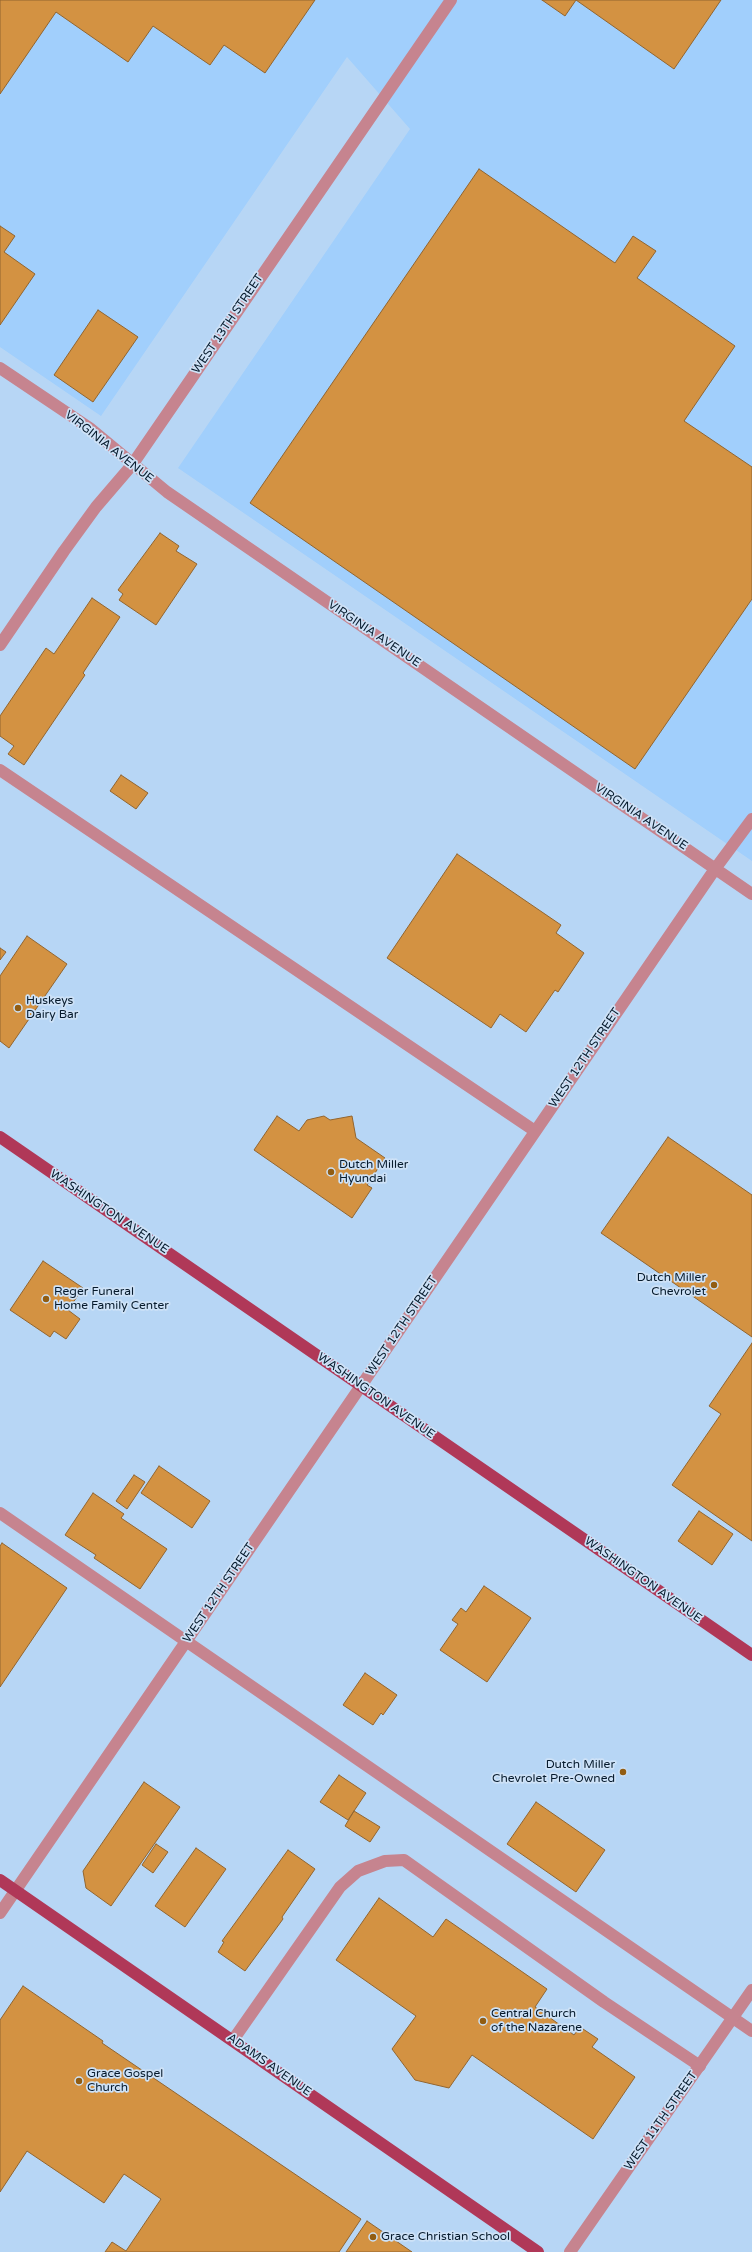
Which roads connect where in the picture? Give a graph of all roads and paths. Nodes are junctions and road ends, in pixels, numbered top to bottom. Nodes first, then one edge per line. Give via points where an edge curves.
1 (451, 0) edge
2 (0, 368) edge
3 (132, 465) junction
4 (0, 645) edge
5 (0, 770) edge
6 (752, 819) edge
7 (715, 868) junction
8 (752, 894) edge
9 (535, 1131) junction
10 (0, 1137) edge
11 (361, 1385) junction
12 (0, 1513) edge
13 (187, 1640) junction
14 (752, 1655) edge
15 (0, 1880) edge
16 (16, 1890) junction
17 (0, 1913) edge
18 (752, 1990) edge
19 (733, 2018) junction
20 (752, 2031) edge
21 (233, 2040) junction
22 (700, 2066) junction
23 (538, 2252) edge
24 (570, 2252) edge

1 - 3 street, WEST 13TH STREET
2 - 3 street, VIRGINIA AVENUE via 91,429
3 - 4 street, WEST 13TH STREET via 78,532
3 - 7 street, VIRGINIA AVENUE via 167,492
5 - 9 street
6 - 7 street, WEST 12TH STREET
7 - 8 street, VIRGINIA AVENUE
7 - 9 street, WEST 12TH STREET
9 - 11 street, WEST 12TH STREET
10 - 11 main road, WASHINGTON AVENUE
11 - 13 street, WEST 12TH STREET
11 - 14 main road, WASHINGTON AVENUE
12 - 13 street
13 - 16 street, WEST 12TH STREET
13 - 19 street
15 - 16 main road, ADAMS AVENUE
16 - 17 street, WEST 12TH STREET
16 - 21 main road, ADAMS AVENUE
18 - 19 street, WEST 11TH STREET
19 - 20 street
19 - 22 street, WEST 11TH STREET
21 - 22 street via 340,1887 358,1871 385,1861 404,1860
21 - 23 main road, ADAMS AVENUE
22 - 24 street, WEST 11TH STREET

